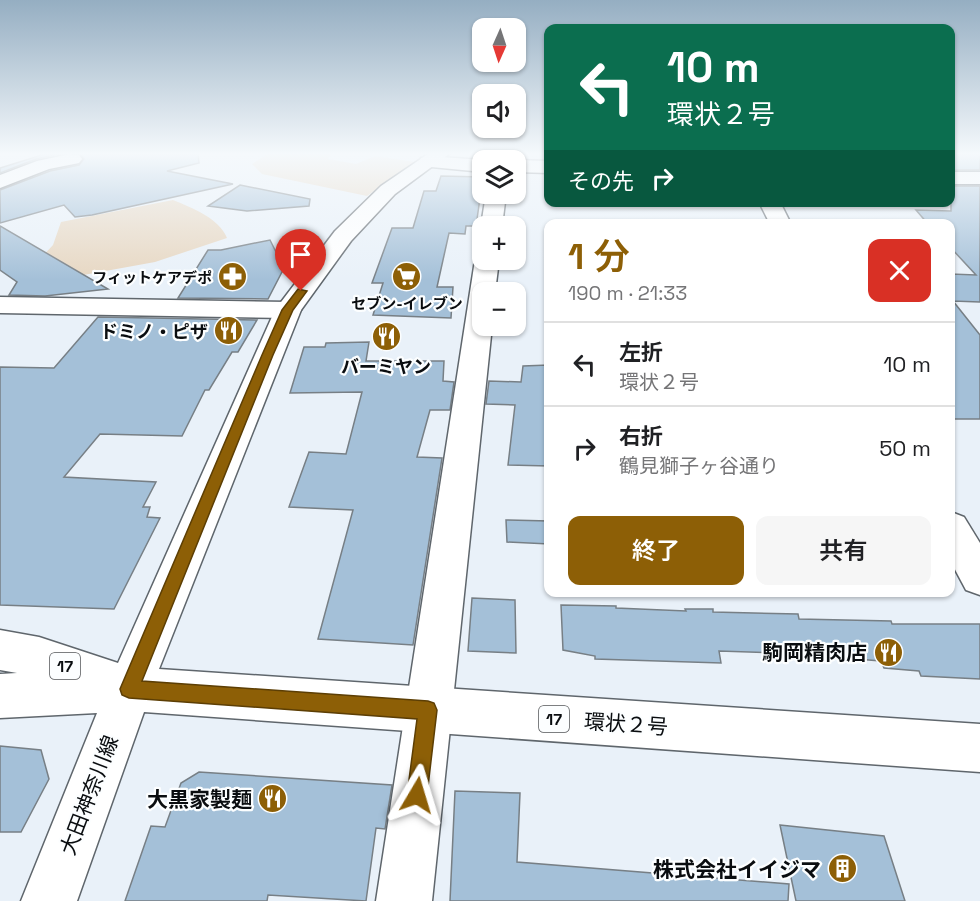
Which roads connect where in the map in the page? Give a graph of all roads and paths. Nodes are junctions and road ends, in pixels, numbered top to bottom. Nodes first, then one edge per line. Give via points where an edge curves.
1 (382, 196) edge
2 (486, 270) edge
3 (4, 308) edge
4 (288, 310) junction
5 (955, 533) edge
6 (980, 578) edge
7 (0, 650) edge
8 (129, 689) junction
9 (0, 696) edge
10 (428, 710) junction
11 (980, 748) edge
12 (49, 901) edge
13 (404, 901) edge

1 - 4 main road, 大田神奈川線 via 343,236
2 - 10 main road
3 - 4 main road
4 - 8 main road, 大田神奈川線
5 - 6 main road
7 - 8 main road, 17 via 39,657
8 - 9 main road, 17
8 - 10 main road, 環状２号 / 17
8 - 12 main road, 大田神奈川線
10 - 11 main road, 環状２号 / 17
10 - 13 main road

